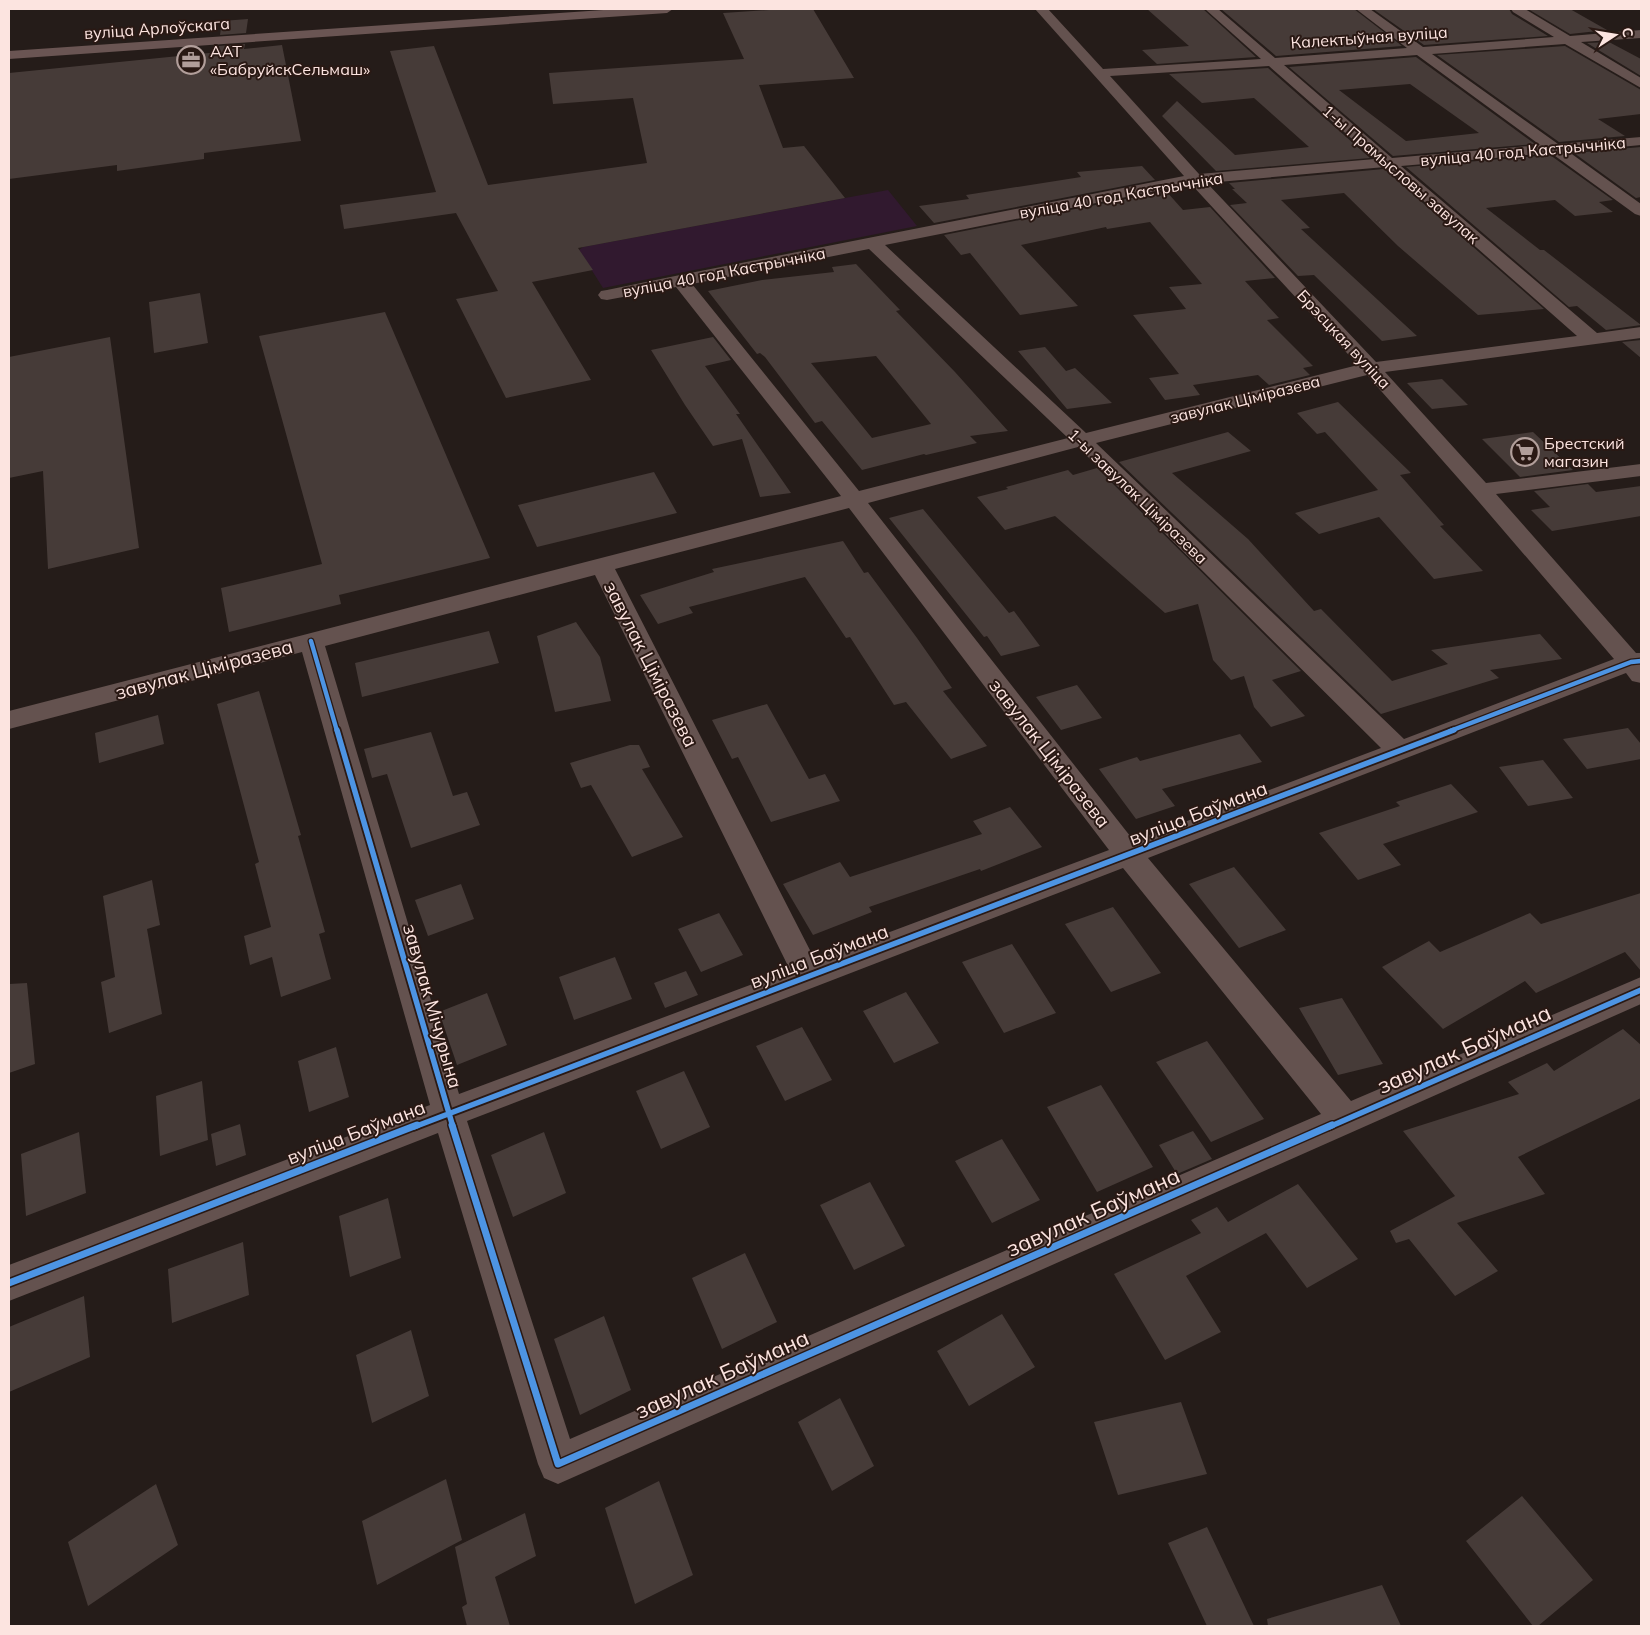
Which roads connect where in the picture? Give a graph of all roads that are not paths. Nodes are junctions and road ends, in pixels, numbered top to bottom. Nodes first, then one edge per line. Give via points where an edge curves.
1 (667, 9) edge
2 (1041, 9) edge
3 (1211, 9) edge
4 (1362, 9) edge
5 (1517, 9) edge
6 (1641, 34) edge
7 (1568, 39) junction
8 (1422, 51) junction
9 (9, 55) edge
10 (1274, 62) junction
11 (1100, 73) junction
12 (1641, 84) edge
13 (1641, 141) edge
14 (1554, 148) junction
15 (1386, 162) junction
16 (1195, 180) junction
17 (1641, 211) edge
18 (873, 244) junction
19 (680, 280) junction
20 (607, 295) dead end
21 (1641, 333) edge
22 (1591, 338) junction
23 (1371, 368) junction
24 (1082, 440) junction
25 (1641, 470) edge
26 (1481, 490) junction
27 (854, 499) junction
28 (602, 566) junction
29 (311, 641) junction
30 (1638, 666) edge
31 (9, 720) edge
32 (1400, 751) junction
33 (1129, 855) junction
34 (808, 976) junction
35 (1641, 990) edge
36 (448, 1112) junction
37 (1345, 1119) junction
38 (9, 1283) edge
39 (558, 1464) joint

1 - 9 street, вуліца Арлоўскага
2 - 11 street, Брэсцкая вуліца
3 - 10 street, 1-ы Прамысловы завулак
4 - 8 street
5 - 7 street
6 - 7 street, Калектыўная вуліца
7 - 8 street, Калектыўная вуліца
7 - 12 street
8 - 10 street, Калектыўная вуліца
8 - 14 street
10 - 11 street, Калектыўная вуліца
10 - 15 street, 1-ы Прамысловы завулак
11 - 16 street, Брэсцкая вуліца
13 - 14 street, вуліца 40 год Кастрычніка
14 - 15 street, вуліца 40 год Кастрычніка
14 - 17 street
15 - 16 street, вуліца 40 год Кастрычніка
15 - 22 street, 1-ы Прамысловы завулак
16 - 18 street, вуліца 40 год Кастрычніка
16 - 23 street, Брэсцкая вуліца
18 - 19 street, вуліца 40 год Кастрычніка
18 - 24 street, 1-ы завулак Ціміразева
19 - 20 street, вуліца 40 год Кастрычніка
19 - 27 street, завулак Ціміразева
21 - 22 street, завулак Ціміразева
22 - 23 street, завулак Ціміразева
23 - 24 street, завулак Ціміразева
23 - 26 street, Брэсцкая вуліца
24 - 27 street, завулак Ціміразева
24 - 32 street, 1-ы завулак Ціміразева
25 - 26 street
26 - 30 street, Брэсцкая вуліца
27 - 28 street, завулак Ціміразева
27 - 33 street, завулак Ціміразева
28 - 29 street, завулак Ціміразева
28 - 34 street, завулак Ціміразева
29 - 31 street, завулак Ціміразева
29 - 36 street, завулак Мічурына
30 - 32 street, вуліца Баўмана
32 - 33 street, вуліца Баўмана
33 - 34 street, вуліца Баўмана
33 - 37 street, завулак Ціміразева
34 - 36 street, вуліца Баўмана
35 - 37 street, завулак Баўмана
36 - 38 street, вуліца Баўмана
36 - 39 street, завулак Мічурына
37 - 39 street, завулак Баўмана

